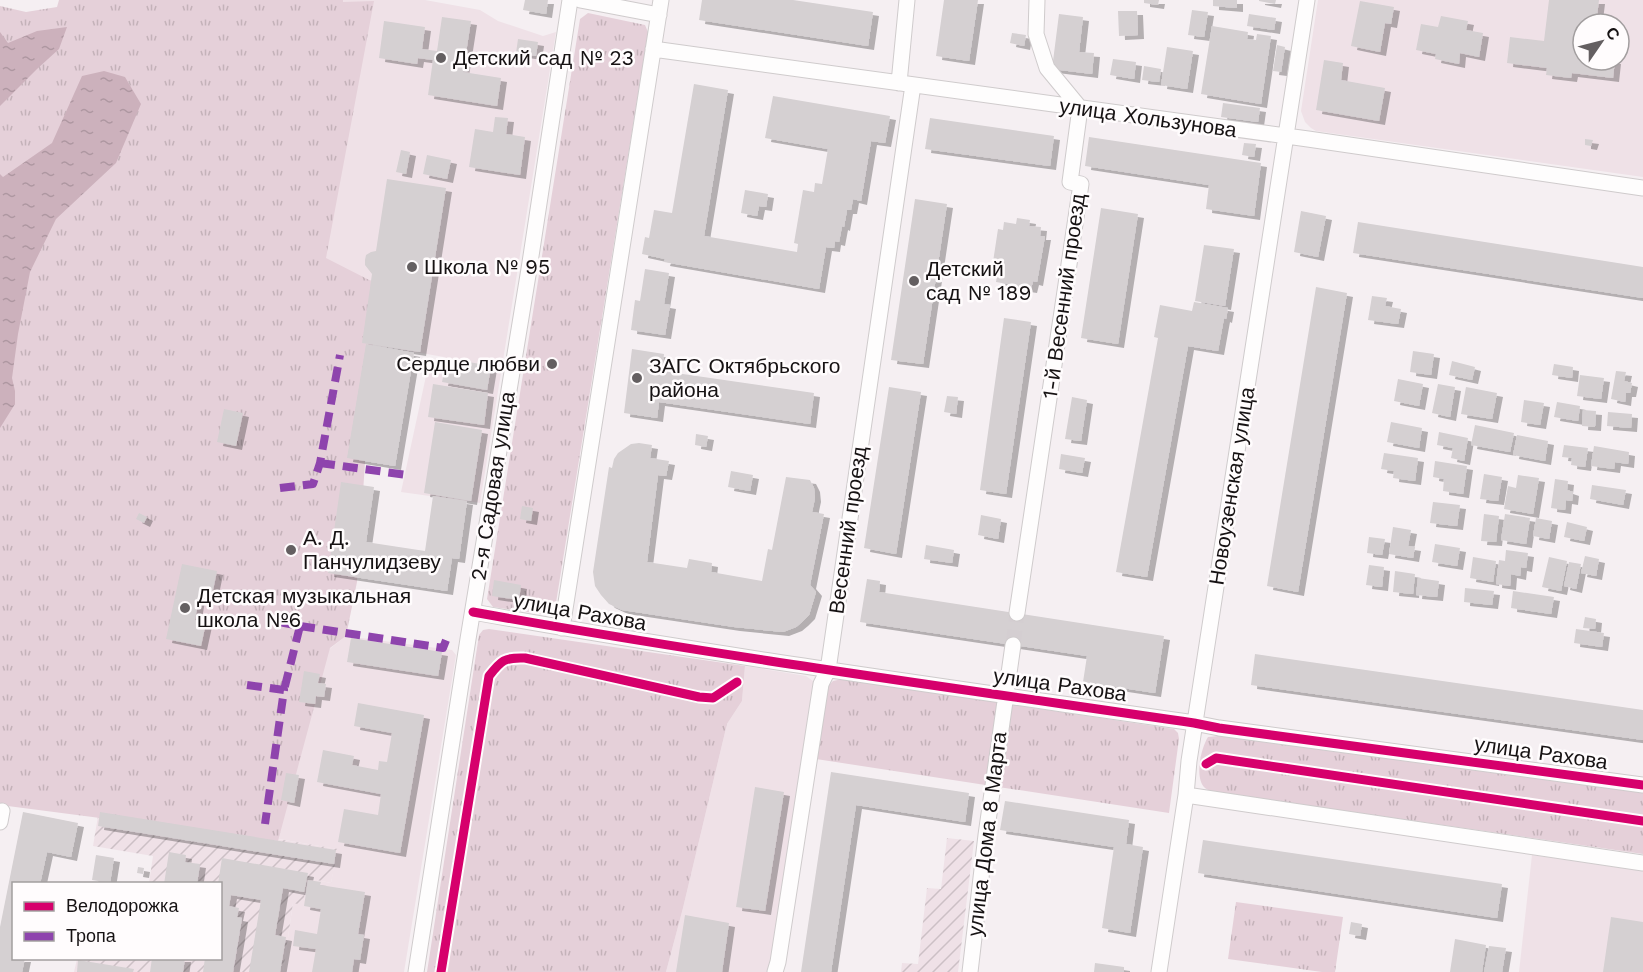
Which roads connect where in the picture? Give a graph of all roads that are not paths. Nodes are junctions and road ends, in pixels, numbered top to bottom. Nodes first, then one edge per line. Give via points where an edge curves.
1 (570, 0) edge
2 (580, 0) edge
3 (907, 0) edge
4 (1036, 0) edge
5 (1307, 0) edge
6 (660, 8) edge
7 (653, 49) junction
8 (906, 84) junction
9 (1080, 108) junction
10 (1286, 137) junction
11 (1643, 188) edge
12 (473, 612) junction
13 (1017, 613) tunnel mouth
14 (562, 628) junction
15 (1013, 645) tunnel mouth
16 (828, 670) junction
17 (1006, 696) junction
18 (1194, 723) junction
19 (1643, 785) edge
20 (1186, 795) junction
21 (1643, 863) edge
22 (416, 972) edge
23 (775, 972) edge
24 (970, 972) edge
25 (1159, 972) edge

1 - 12 street, 2-я Садовая улица
2 - 6 street
3 - 8 street, Весенний проезд
4 - 9 street via 1036,34 1047,68
5 - 10 street, Новоузенская улица
6 - 7 street
7 - 8 street, улица Хользунова
7 - 14 street
8 - 9 street, улица Хользунова
8 - 16 street, Весенний проезд
9 - 10 street, улица Хользунова
9 - 13 street, 1-й Весенний проезд via 1070,182 1081,184
10 - 11 street, улица Хользунова
10 - 18 street, Новоузенская улица
12 - 14 street, улица Рахова
12 - 22 street, 2-я Садовая улица
14 - 16 street, улица Рахова
15 - 17 street
16 - 17 street, улица Рахова
16 - 23 street, Весенний проезд via 821,684
17 - 18 street, улица Рахова
17 - 24 street, улица Дома 8 Марта
18 - 19 street, улица Рахова
18 - 20 street, Новоузенская улица
20 - 21 street
20 - 25 street, Новоузенская улица

